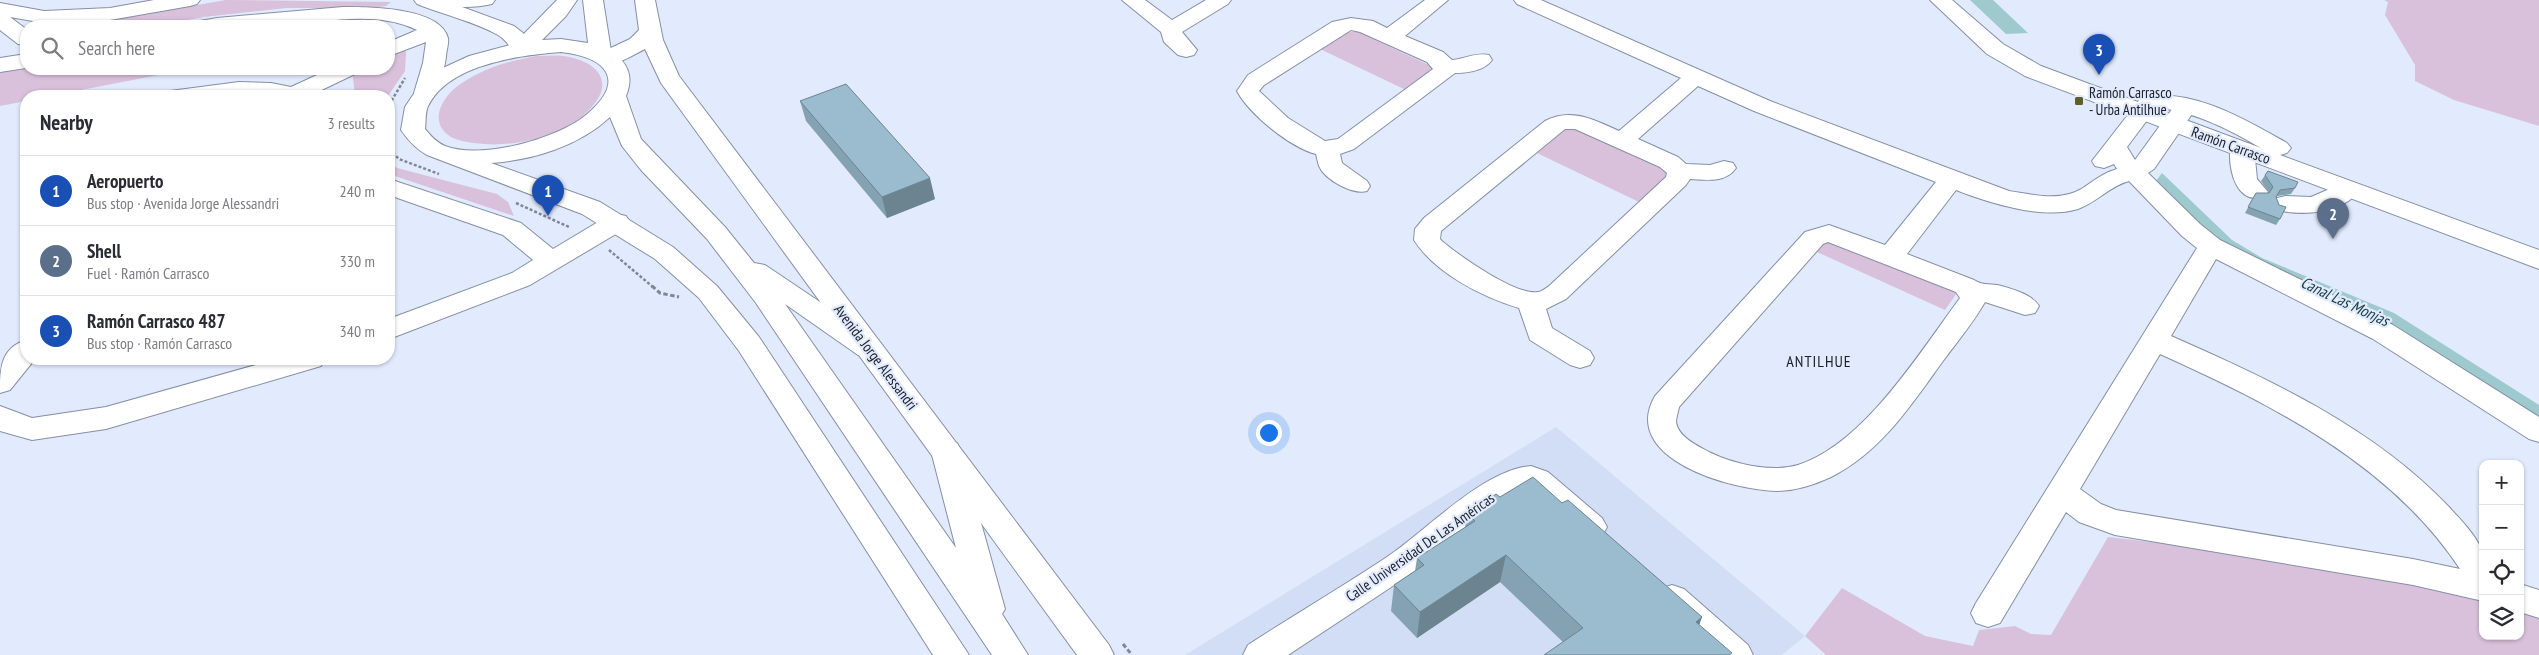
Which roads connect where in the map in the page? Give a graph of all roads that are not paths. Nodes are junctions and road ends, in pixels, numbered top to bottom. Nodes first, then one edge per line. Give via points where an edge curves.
1 (190, 0) edge
2 (424, 0) edge
3 (444, 0) edge
4 (485, 0) edge
5 (567, 0) edge
6 (593, 0) edge
7 (645, 0) edge
8 (1132, 0) edge
9 (1221, 0) edge
10 (1438, 0) edge
11 (1524, 0) edge
12 (1940, 0) edge
13 (1958, 0) edge
14 (0, 9) edge
15 (0, 20) edge
16 (282, 20) edge
17 (1171, 30) junction
18 (433, 31) junction
19 (649, 32) junction
20 (20, 35) edge
21 (1389, 37) junction
22 (395, 47) edge
23 (522, 48) junction
24 (1186, 50) dead end
25 (604, 56) junction
26 (1481, 60) dead end
27 (20, 62) edge
28 (0, 66) edge
29 (1445, 67) junction
30 (335, 75) edge
31 (1695, 77) junction
32 (303, 90) edge
33 (425, 93) junction
34 (615, 97) junction
35 (2145, 108) junction
36 (2177, 119) junction
37 (1622, 141) junction
38 (1327, 149) junction
39 (2242, 150) junction
40 (2298, 158) junction
41 (445, 164) junction
42 (1724, 168) dead end
43 (1680, 171) junction
44 (2102, 172) junction
45 (2133, 172) junction
46 (1952, 180) junction
47 (1358, 186) dead end
48 (395, 189) edge
49 (2348, 189) junction
50 (2256, 192) edge
51 (2286, 204) dead end
52 (616, 222) junction
53 (2212, 246) junction
54 (2539, 246) edge
55 (1891, 256) junction
56 (736, 257) junction
57 (2539, 260) edge
58 (552, 262) junction
59 (1972, 292) junction
60 (1530, 301) junction
61 (2025, 306) dead end
62 (395, 327) edge
63 (2155, 340) junction
64 (868, 348) junction
65 (20, 358) edge
66 (1580, 358) dead end
67 (290, 365) edge
68 (0, 383) edge
69 (0, 417) edge
70 (2539, 430) edge
71 (946, 451) junction
72 (2062, 492) junction
73 (1613, 547) edge
74 (2479, 570) edge
75 (1649, 579) edge
76 (2479, 586) edge
77 (2524, 599) edge
78 (2539, 604) edge
79 (1988, 614) dead end
80 (992, 628) junction
81 (952, 655) edge
82 (1011, 655) edge
83 (1097, 655) edge
84 (1260, 655) edge
85 (1736, 655) edge

1 - 14 main road via 110,14 44,17
2 - 23 main road via 506,31
3 - 4 main road
5 - 23 main road
6 - 25 main road
7 - 19 main road, Avenida Jorge Alessandri
8 - 17 main road
9 - 17 main road
10 - 21 main road
11 - 31 main road
12 - 35 main road, Ramón Carrasco via 1995,49 2017,63 2059,82
13 - 35 main road, Ramón Carrasco via 2029,56
15 - 20 main road
16 - 18 main road via 369,13 409,18
17 - 24 main road via 1172,37
18 - 22 main road
18 - 33 main road via 438,44
19 - 25 main road via 638,44
19 - 64 main road, Avenida Jorge Alessandri via 657,58 669,78
21 - 29 main road via 1435,57
21 - 38 main road via 1361,25 1345,25 1249,87 1248,95 1254,102 1309,144
23 - 25 main road via 570,46
23 - 33 main road via 460,68
25 - 34 main road via 616,66 620,75
26 - 29 main road via 1467,66
27 - 28 main road
29 - 38 main road via 1440,77 1346,144
30 - 32 main road
31 - 37 main road
31 - 46 main road
33 - 41 main road via 414,112 413,130
34 - 41 main road via 604,112 586,126 536,148
34 - 56 main road via 630,141
35 - 36 main road, Ramón Carrasco
35 - 40 main road via 2167,101 2200,111 2250,132
35 - 44 main road
36 - 39 main road, Ramón Carrasco
36 - 40 main road, Ramón Carrasco
36 - 45 main road via 2145,164
37 - 43 main road via 1669,162
37 - 60 main road via 1578,122 1556,123 1428,229 1426,234 1430,244 1453,263 1514,296
38 - 47 main road via 1331,166
39 - 49 main road, Ramón Carrasco
39 - 50 main road via 2246,180
40 - 54 main road, Ramón Carrasco
41 - 52 main road via 488,170 563,196
42 - 43 main road via 1713,173
43 - 60 main road via 1677,180 1557,293 1546,300
44 - 45 main road via 2112,178
44 - 46 main road via 2068,203 2031,203 1987,193
45 - 53 main road via 2191,230
46 - 55 main road
48 - 58 main road via 512,229
49 - 51 main road via 2332,199 2310,206
49 - 57 main road, Ramón Carrasco
52 - 58 main road
52 - 81 main road via 664,253 729,317
53 - 63 main road
53 - 70 main road via 2383,332
55 - 59 main road via 1965,286
55 - 59 main road via 1835,234 1814,238 1665,404 1660,421 1668,438 1699,460 1731,473 1778,480 1808,474 1828,464 1888,416 1972,301
56 - 64 main road
56 - 80 main road
58 - 62 main road via 521,279
59 - 61 main road via 1995,294
60 - 66 main road via 1540,333
63 - 72 main road
63 - 74 main road via 2275,397 2369,457 2442,520
64 - 71 main road, Avenida Jorge Alessandri
65 - 68 main road
67 - 69 main road via 106,418 32,429 3,421
71 - 80 main road
71 - 83 main road, Avenida Jorge Alessandri
72 - 76 main road via 2090,513 2115,522 2414,572
72 - 79 main road
73 - 84 main road, Calle Universidad De Las Américas via 1536,480 1520,479 1466,512 1400,565
75 - 85 main road
77 - 78 main road
80 - 82 main road

